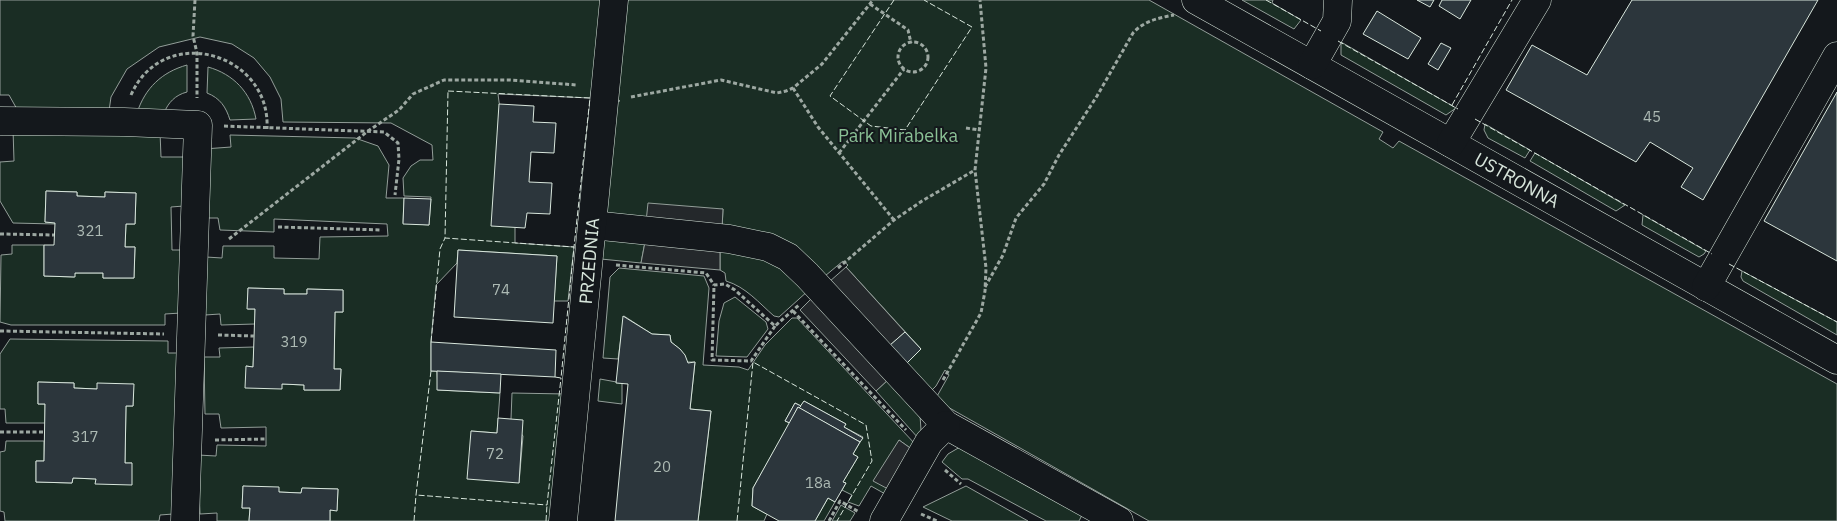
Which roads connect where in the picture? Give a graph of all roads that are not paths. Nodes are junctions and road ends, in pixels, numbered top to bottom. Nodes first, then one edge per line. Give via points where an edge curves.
1 (614, 0) edge
2 (1338, 0) edge
3 (1537, 0) edge
4 (1189, 7) edge
5 (1837, 56) edge
6 (1312, 65) junction
7 (0, 121) edge
8 (1451, 143) junction
9 (592, 225) junction
10 (1706, 287) junction
11 (1837, 360) edge
12 (937, 415) junction
13 (185, 521) edge
14 (563, 521) edge
15 (884, 521) edge
16 (1119, 521) edge

1 - 9 street, PRZEDNIA
2 - 6 street via 1337,21
3 - 8 street
4 - 6 street, USTRONNA
5 - 10 street
6 - 8 street, USTRONNA
7 - 13 street via 198,125
8 - 10 street, USTRONNA
9 - 12 street via 729,239 768,247 788,257
9 - 14 street, PRZEDNIA
10 - 11 street, USTRONNA
12 - 15 street via 929,442
12 - 16 street

